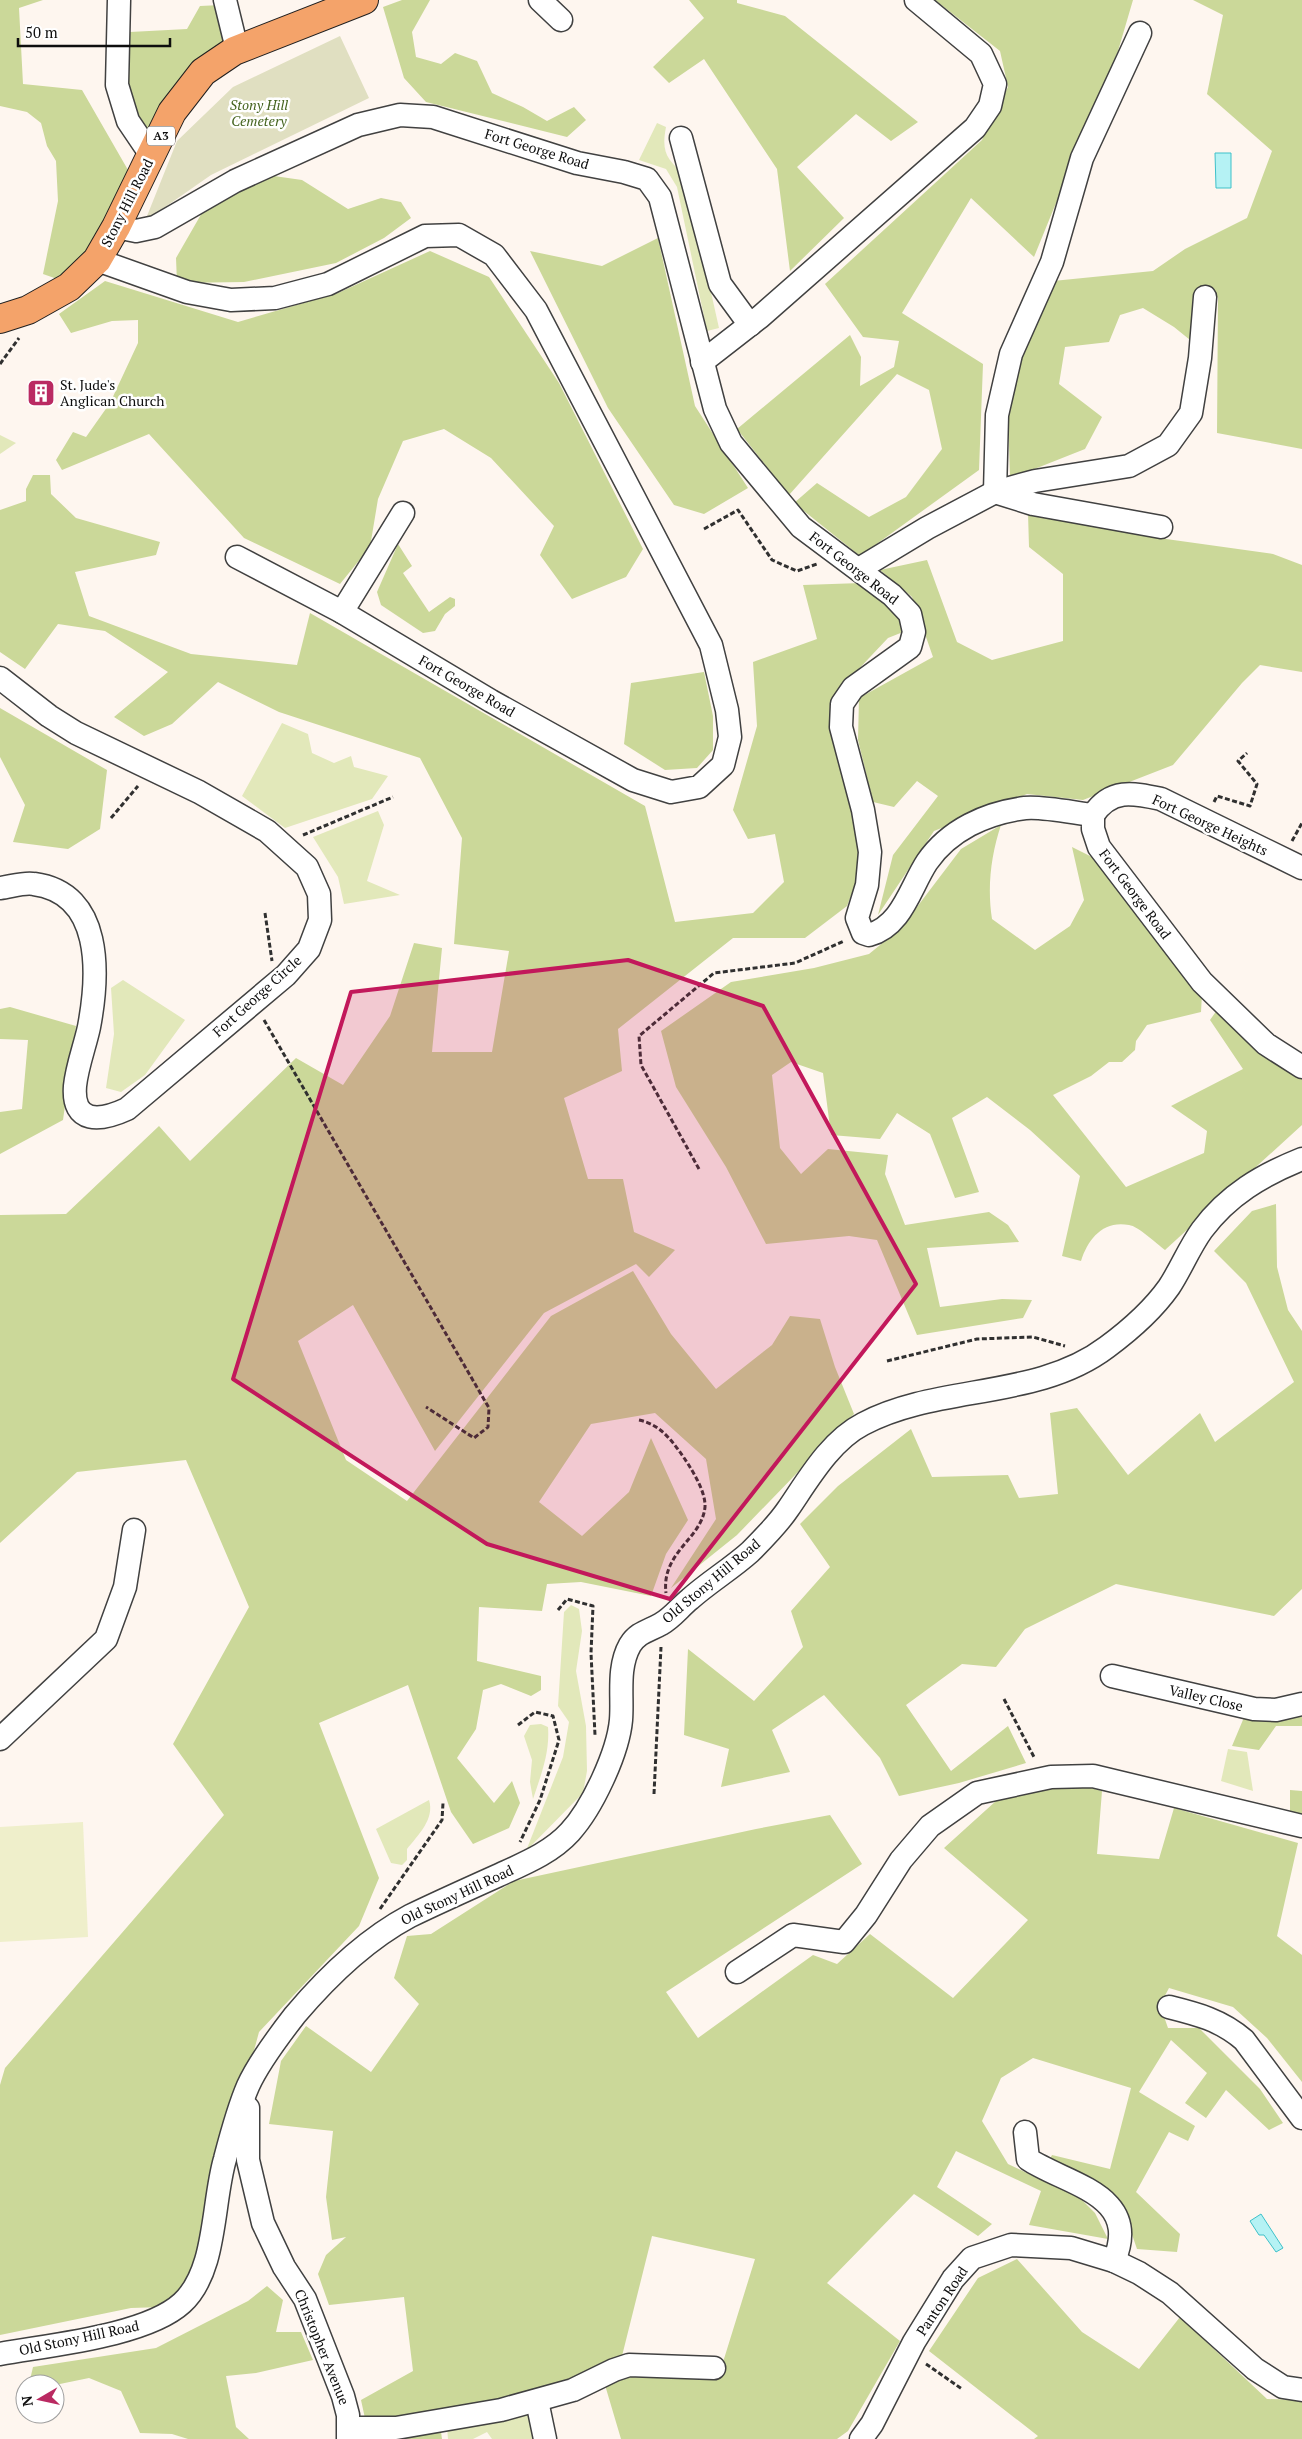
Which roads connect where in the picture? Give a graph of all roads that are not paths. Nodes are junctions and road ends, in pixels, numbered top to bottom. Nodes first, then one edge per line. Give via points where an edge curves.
1 (119, 0) edge
2 (225, 0) edge
3 (364, 0) edge
4 (540, 0) edge
5 (916, 0) edge
6 (561, 20) dead end
7 (1140, 32) dead end
8 (237, 49) junction
9 (681, 138) dead end
10 (151, 155) junction
11 (116, 227) junction
12 (97, 260) junction
13 (1205, 297) dead end
14 (0, 319) edge
15 (750, 325) junction
16 (702, 362) junction
17 (995, 492) junction
18 (403, 513) dead end
19 (1161, 527) dead end
20 (237, 557) dead end
21 (859, 569) junction
22 (342, 612) junction
23 (0, 678) edge
24 (1094, 815) junction
25 (1302, 868) edge
26 (0, 888) edge
27 (1302, 1067) edge
28 (1302, 1159) edge
29 (134, 1530) dead end
30 (1112, 1676) dead end
31 (1302, 1704) edge
32 (0, 1739) edge
33 (1302, 1826) edge
34 (738, 1972) dead end
35 (1169, 2007) dead end
36 (248, 2085) junction
37 (1302, 2118) edge
38 (1025, 2132) dead end
39 (1114, 2261) junction
40 (0, 2354) edge
41 (714, 2368) dead end
42 (1302, 2390) edge
43 (537, 2401) junction
44 (349, 2434) edge
45 (545, 2439) edge
46 (861, 2439) edge

1 - 10 street via 117,85 128,121
2 - 8 street
3 - 8 main road, Stony Hill Road / A3
4 - 6 street
5 - 15 street via 981,54 996,84 990,106 975,128
7 - 17 street via 1082,158 1052,262 1011,354 997,415
8 - 10 main road, Stony Hill Road / A3 via 203,72 172,112
9 - 15 street via 720,284
10 - 11 main road, Stony Hill Road / A3
11 - 12 main road, Stony Hill Road / A3
11 - 16 street, Fort George Road via 136,231 155,227 235,181 358,125 400,114 433,117 578,164 647,179 660,197
12 - 14 main road, Stony Hill Road / A3 via 69,287 28,310
12 - 22 street, Fort George Road via 187,292 231,300 275,298 328,284 425,236 459,235 494,255 536,310 711,645 727,710 730,737 723,765 699,787 671,792 633,780 491,701
13 - 17 street via 1191,413 1168,446 1129,466 1035,481
15 - 16 street
16 - 21 street, Fort George Road via 715,409 731,443 801,527
17 - 19 street via 1033,504
17 - 21 street
18 - 22 street
20 - 22 street, Fort George Road
21 - 24 street, Fort George Road via 910,614 914,632 910,646 852,688 842,704 841,727 863,810 870,852 867,885 857,918 863,933 869,935 886,928 904,906 927,862 949,837 974,821 1026,808
23 - 26 street, Fort George Circle via 76,733 207,797 267,831 307,867 319,894 320,920 309,949 275,984 127,1109 109,1118 92,1118 81,1112 76,1103 75,1086 89,1025 96,960 88,925 67,895 33,884
24 - 25 street, Fort George Heights via 1102,803 1116,796 1136,793 1161,799
24 - 27 street, Fort George Road via 1093,829 1099,847 1202,982 1266,1044
28 - 36 street, Old Stony Hill Road via 1250,1183 1224,1206 1202,1230 1158,1302 1137,1324 1097,1354 1071,1368 1022,1384 928,1403 863,1423 835,1447 797,1493 787,1512 754,1547 666,1621 640,1633 630,1645 624,1660 621,1721 616,1746 589,1806 568,1835 540,1856 410,1916 370,1941 324,1982 293,2018
29 - 32 street via 125,1587 106,1639
30 - 31 street, Valley Close via 1254,1709 1276,1710
33 - 34 street via 1115,1780 1074,1776 1044,1778 977,1793 930,1826 901,1860 866,1915 844,1942 793,1935
35 - 37 street via 1216,2020 1244,2040
36 - 40 street, Old Stony Hill Road via 223,2164 209,2246 196,2286 184,2301 163,2318 130,2330
36 - 44 street, Christopher Avenue via 248,2160 263,2223 284,2267 305,2299 343,2396
38 - 39 street via 1028,2159 1091,2190 1112,2211 1121,2237
39 - 42 street, Panton Road via 1170,2293 1269,2379 1283,2387
39 - 46 street, Panton Road via 1071,2248 1011,2245 972,2258 953,2279
41 - 43 street via 629,2365 573,2390
43 - 44 street via 501,2410
43 - 45 street

